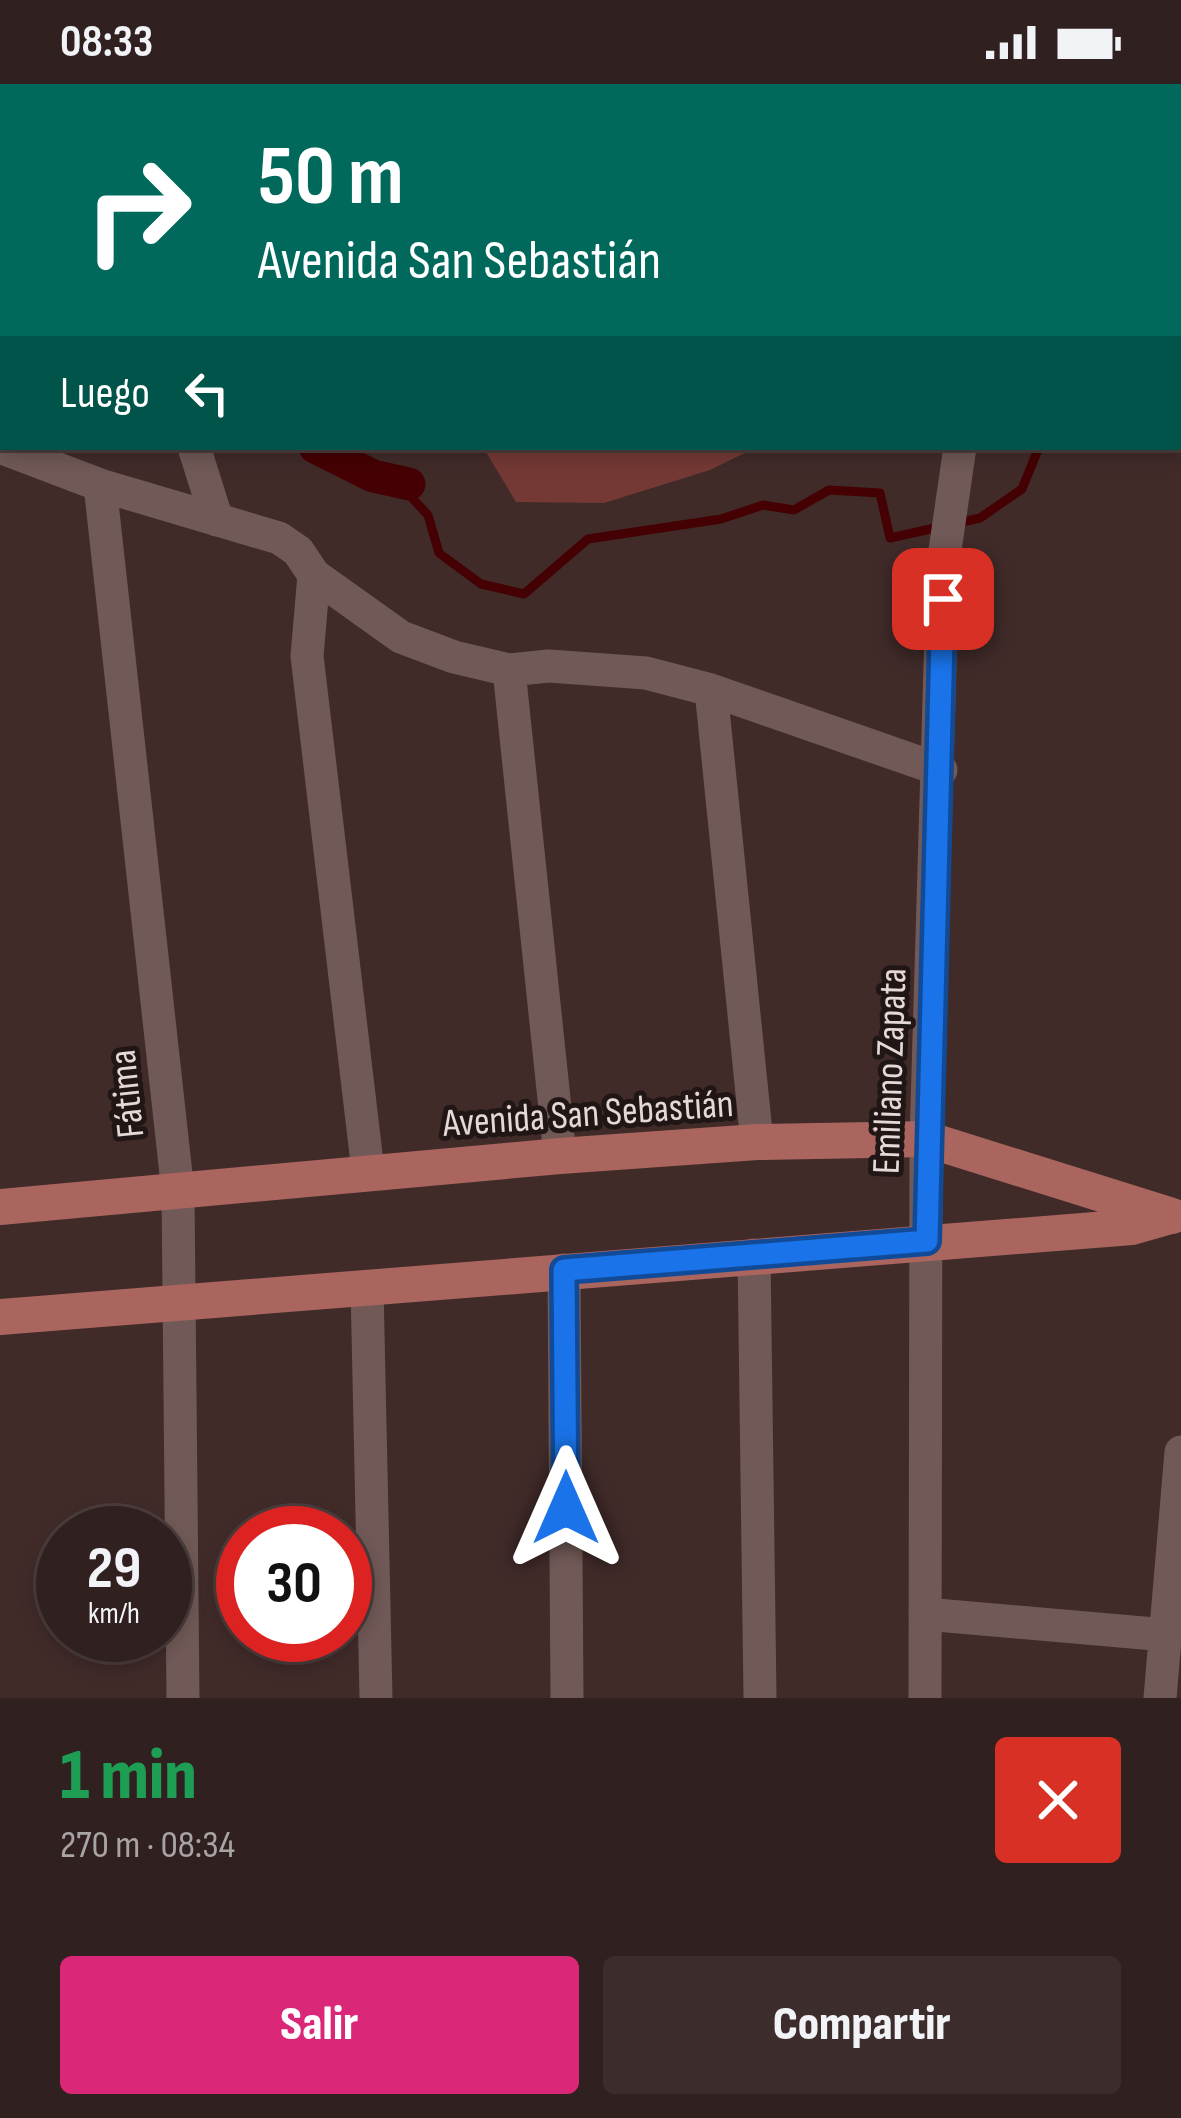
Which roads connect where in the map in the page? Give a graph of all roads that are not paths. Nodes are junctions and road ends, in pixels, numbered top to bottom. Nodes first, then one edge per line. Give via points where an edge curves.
1 (8, 450) edge
2 (195, 450) edge
3 (960, 450) edge
4 (100, 484) junction
5 (217, 520) junction
6 (314, 575) junction
7 (509, 670) junction
8 (711, 690) junction
9 (941, 770) junction
10 (926, 1139) junction
11 (758, 1142) junction
12 (560, 1156) junction
13 (368, 1171) junction
14 (178, 1192) junction
15 (0, 1207) edge
16 (1177, 1215) edge
17 (927, 1241) junction
18 (754, 1255) junction
19 (564, 1270) junction
20 (368, 1287) junction
21 (178, 1301) junction
22 (0, 1317) edge
23 (1181, 1452) edge
24 (926, 1614) junction
25 (1166, 1635) junction
26 (183, 1698) edge
27 (376, 1698) edge
28 (568, 1698) edge
29 (760, 1698) edge
30 (925, 1698) edge
31 (1160, 1698) edge

1 - 4 street
2 - 5 street
3 - 9 street, Emiliano Zapata via 944,565
4 - 5 street
4 - 14 street, Fátima
5 - 6 street via 279,538
6 - 7 street via 401,637
6 - 13 street via 308,656
7 - 8 street via 548,665 646,674
7 - 12 street
8 - 9 street
8 - 11 street
9 - 10 street, Emiliano Zapata
10 - 11 main road, Avenida San Sebastián
10 - 16 main road, Avenida San Sebastián
10 - 17 street, Emiliano Zapata
11 - 12 main road, Avenida San Sebastián
12 - 13 main road, Avenida San Sebastián
13 - 14 main road, Avenida San Sebastián
14 - 15 main road, Avenida San Sebastián
14 - 21 street, Fátima
16 - 17 main road, Avenida San Sebastián via 1132,1227
17 - 18 main road, Avenida San Sebastián
17 - 24 street, Emiliano Zapata
18 - 19 main road, Avenida San Sebastián
18 - 29 street
19 - 20 main road, Avenida San Sebastián
19 - 28 street
20 - 21 main road, Avenida San Sebastián
20 - 27 street
21 - 22 main road, Avenida San Sebastián
21 - 26 street, Fátima
23 - 25 street
24 - 25 street
24 - 30 street, Emiliano Zapata
25 - 31 street

